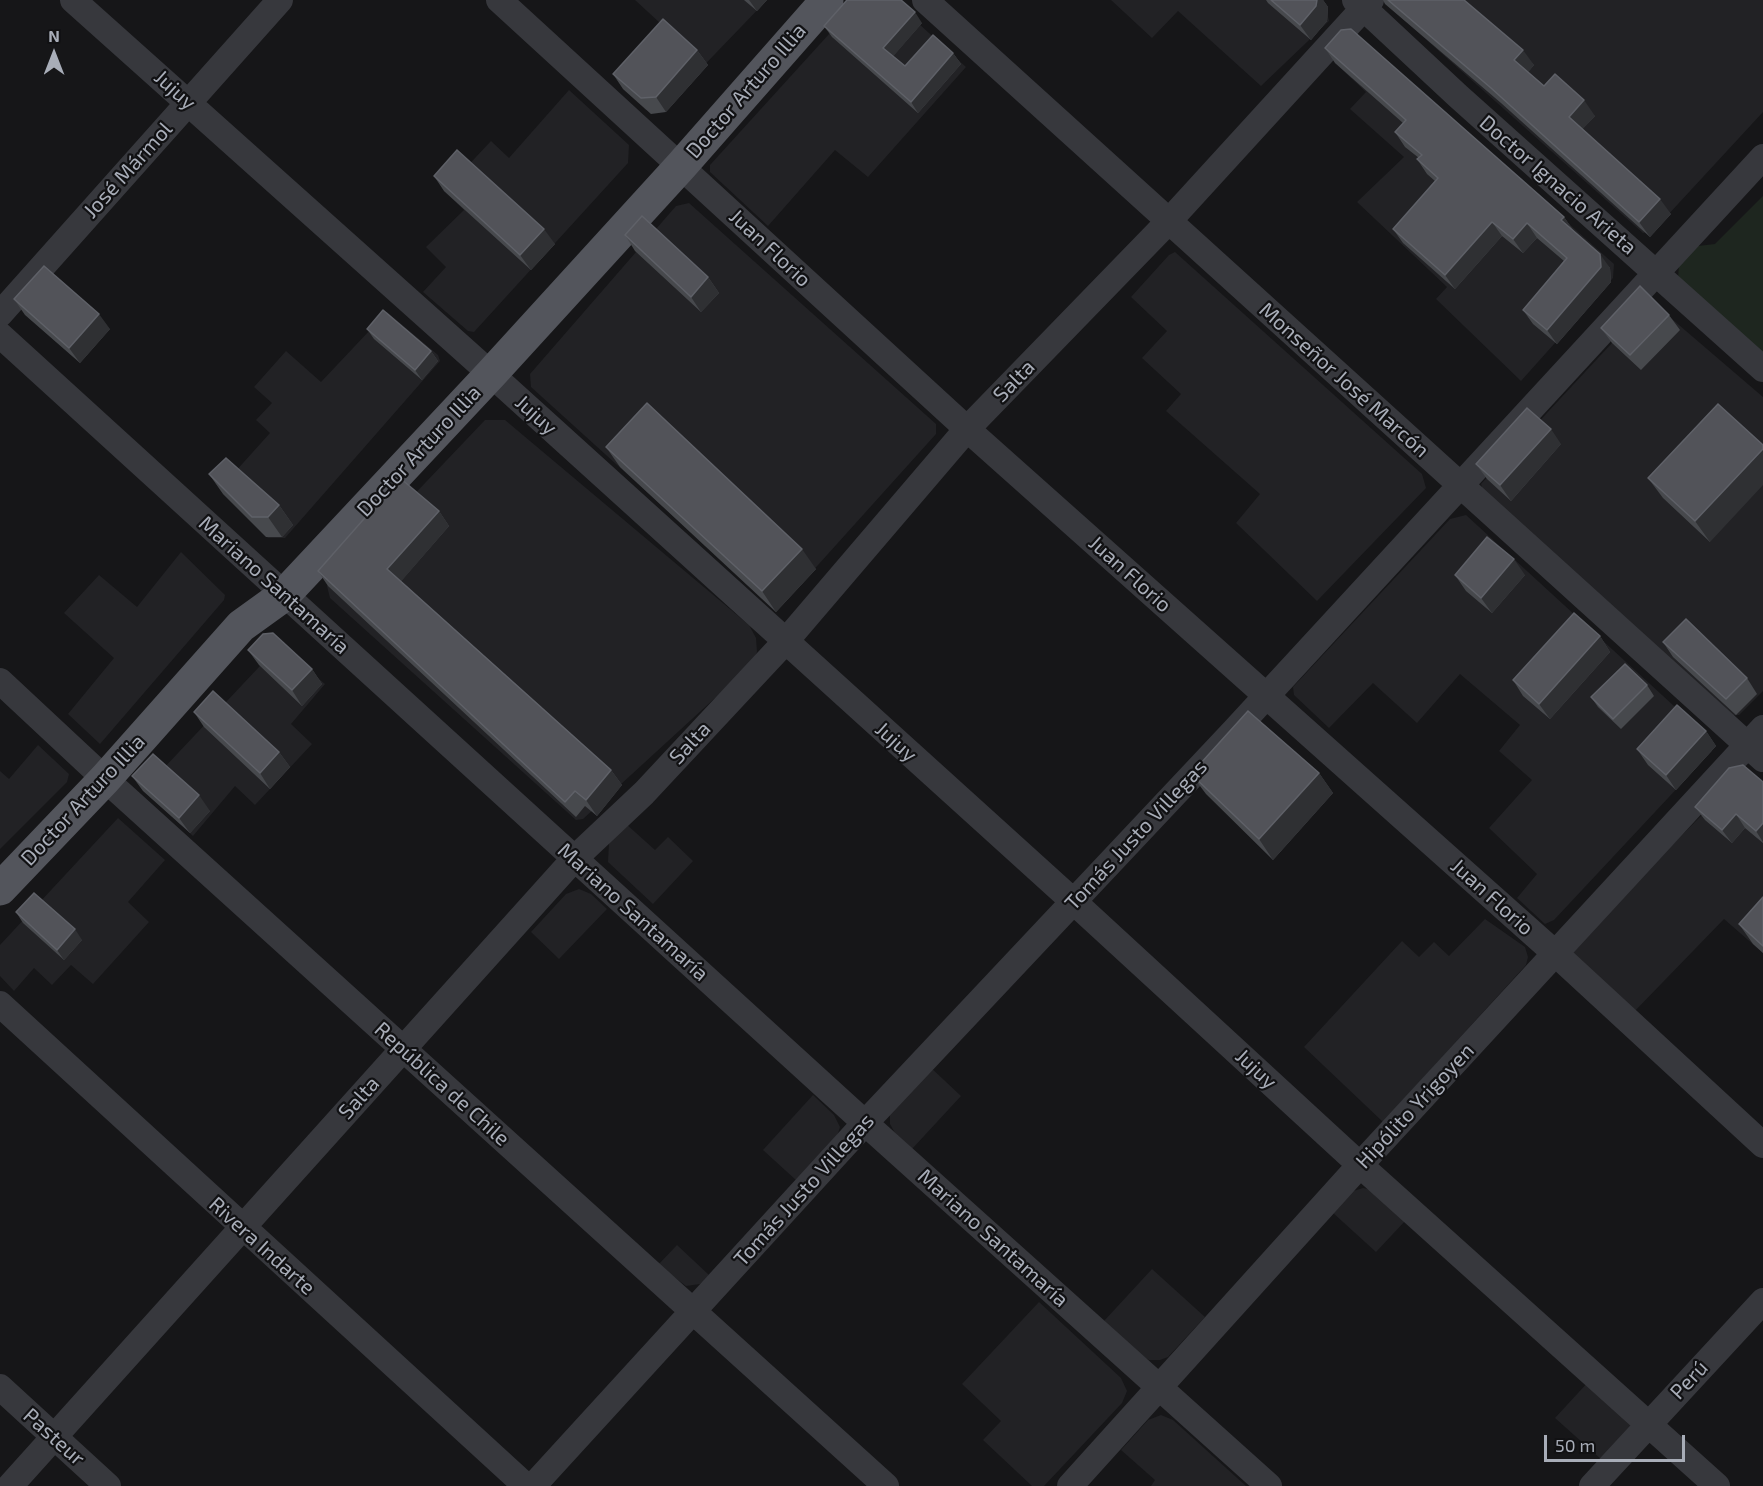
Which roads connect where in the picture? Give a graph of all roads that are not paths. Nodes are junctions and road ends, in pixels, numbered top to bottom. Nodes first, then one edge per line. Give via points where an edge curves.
1 (73, 0) edge
2 (280, 0) edge
3 (499, 0) edge
4 (827, 0) edge
5 (925, 0) edge
6 (1363, 3) edge
7 (188, 102) junction
8 (1763, 158) edge
9 (681, 166) junction
10 (1169, 221) junction
11 (1656, 271) junction
12 (0, 314) edge
13 (0, 335) edge
14 (1763, 369) edge
15 (491, 374) junction
16 (968, 429) junction
17 (1461, 486) junction
18 (284, 595) junction
19 (785, 642) junction
20 (0, 681) edge
21 (1266, 695) junction
22 (1758, 744) edge
23 (105, 779) junction
24 (575, 858) junction
25 (0, 890) edge
26 (1074, 902) junction
27 (1556, 954) junction
28 (0, 1004) edge
29 (403, 1049) junction
30 (865, 1123) junction
31 (1763, 1145) edge
32 (1360, 1165) junction
33 (242, 1227) junction
34 (1763, 1301) edge
35 (694, 1313) junction
36 (0, 1387) edge
37 (1160, 1387) junction
38 (1648, 1423) junction
39 (54, 1437) junction
40 (10, 1486) edge
41 (108, 1486) edge
42 (526, 1486) edge
43 (533, 1486) edge
44 (886, 1486) edge
45 (1070, 1486) edge
46 (1269, 1486) edge
47 (1592, 1486) edge
48 (1718, 1486) edge

1 - 7 street, Jujuy
2 - 7 street, José Mármol
3 - 9 street, Juan Florio
4 - 9 main road, Doctor Arturo Illia
5 - 10 street, Monseñor José Marcón
6 - 10 street, Salta
6 - 11 street, Doctor Ignacio Arieta via 1458,96
7 - 12 street, José Mármol
7 - 15 street, Jujuy
8 - 11 street, Tomás Justo Villegas
9 - 15 main road, Doctor Arturo Illia
9 - 16 street, Juan Florio
10 - 16 street, Salta
10 - 17 street, Monseñor José Marcón
11 - 14 street, Doctor Ignacio Arieta
11 - 17 street, Tomás Justo Villegas
13 - 18 street, Mariano Santamaría
15 - 18 main road, Doctor Arturo Illia
15 - 19 street, Jujuy
16 - 19 street, Salta
16 - 21 street, Juan Florio
17 - 21 street, Tomás Justo Villegas
17 - 22 street, Monseñor José Marcón
18 - 23 main road, Doctor Arturo Illia via 241,626
18 - 24 street, Mariano Santamaría
19 - 24 street, Salta via 644,793
19 - 26 street, Jujuy
20 - 23 street, República de Chile
21 - 26 street, Tomás Justo Villegas
21 - 27 street, Juan Florio
22 - 27 street, Hipólito Yrigoyen
23 - 25 main road, Doctor Arturo Illia
23 - 29 street, República de Chile
24 - 29 street, Salta
24 - 30 street, Mariano Santamaría
26 - 30 street, Tomás Justo Villegas
26 - 32 street, Jujuy
27 - 31 street, Juan Florio
27 - 32 street, Hipólito Yrigoyen
28 - 33 street, Rivera Indarte
29 - 33 street, Salta
29 - 35 street, República de Chile
30 - 35 street, Tomás Justo Villegas
30 - 37 street, Mariano Santamaría
32 - 37 street, Hipólito Yrigoyen
32 - 38 street, Jujuy
33 - 39 street, Salta
33 - 42 street, Rivera Indarte
34 - 38 street, Perú
35 - 43 street, Tomás Justo Villegas
35 - 44 street, República de Chile
36 - 39 street, Pasteur
37 - 45 street, Hipólito Yrigoyen
37 - 46 street, Mariano Santamaría
38 - 47 street, Perú
38 - 48 street, Jujuy
39 - 40 street, Salta
39 - 41 street, Pasteur

